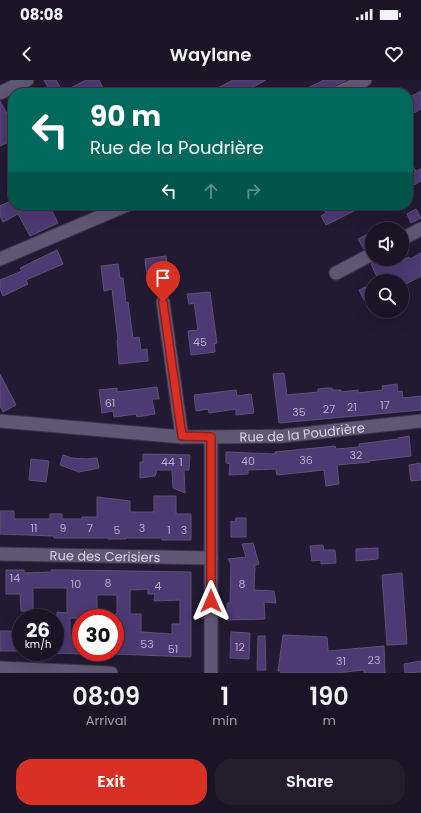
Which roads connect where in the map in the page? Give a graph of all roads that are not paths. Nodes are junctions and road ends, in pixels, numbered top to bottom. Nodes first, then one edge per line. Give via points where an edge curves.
1 (27, 80) edge
2 (365, 80) edge
3 (10, 88) edge
4 (348, 88) edge
5 (115, 210) edge
6 (421, 229) edge
7 (409, 235) edge
8 (365, 258) edge
9 (0, 259) edge
10 (336, 273) dead end
11 (163, 302) dead end
12 (0, 421) edge
13 (421, 421) edge
14 (182, 436) junction
15 (211, 437) junction
16 (0, 554) edge
17 (211, 558) junction
18 (0, 668) edge
19 (110, 673) edge
20 (211, 673) edge

1 - 3 street
2 - 4 street
5 - 9 street
6 - 7 street
8 - 10 street
11 - 14 street
12 - 14 street, Rue de la Poudrière
13 - 15 street, Rue de la Poudrière via 283,436
14 - 15 street, Rue de la Poudrière
15 - 17 street
16 - 17 street, Rue des Cerisiers
17 - 20 street
18 - 19 street

